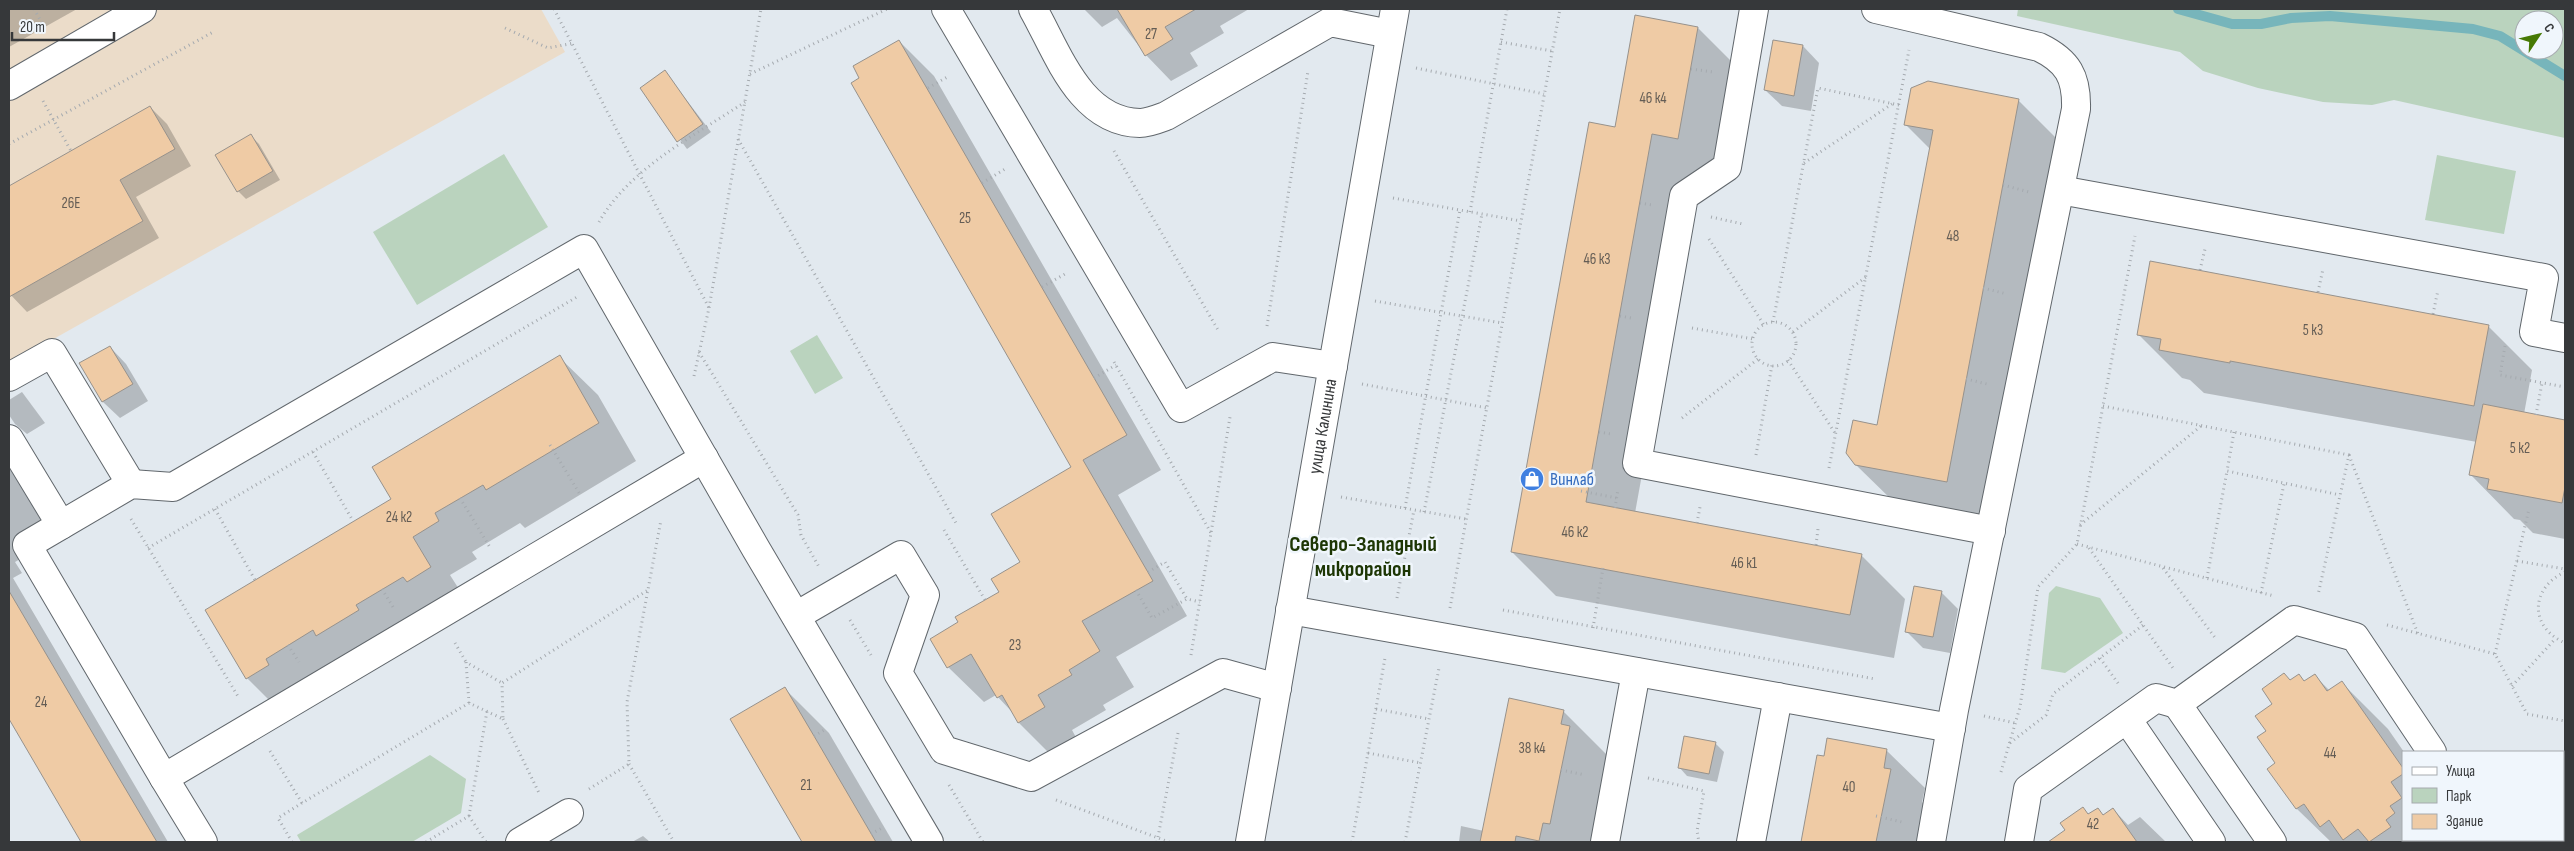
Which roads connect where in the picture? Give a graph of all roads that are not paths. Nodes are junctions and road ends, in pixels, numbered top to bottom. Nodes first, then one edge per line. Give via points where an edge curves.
1 (142, 9) edge
2 (946, 9) edge
3 (1033, 9) edge
4 (1754, 9) edge
5 (1876, 9) edge
6 (1393, 22) edge
7 (9, 86) edge
8 (2060, 190) junction
9 (2565, 338) edge
10 (1332, 372) junction
11 (9, 377) edge
12 (9, 439) edge
13 (704, 458) junction
14 (131, 484) junction
15 (61, 525) junction
16 (1991, 530) junction
17 (1290, 610) junction
18 (796, 616) junction
19 (1636, 672) junction
20 (1277, 688) junction
21 (1778, 697) junction
22 (2184, 699) junction
23 (2127, 719) junction
24 (1950, 728) junction
25 (2431, 751) edge
26 (164, 778) junction
27 (561, 818) road end
28 (203, 842) edge
29 (520, 842) edge
30 (929, 842) edge
31 (1250, 842) edge
32 (1605, 842) edge
33 (1751, 842) edge
34 (1931, 842) edge
35 (2020, 842) edge
36 (2211, 842) edge
37 (2272, 842) edge

1 - 7 street
2 - 10 street via 1181,408 1273,357
3 - 6 street via 1078,90 1097,110 1119,121 1142,124 1172,113 1330,22
4 - 16 street via 1727,167 1684,196 1637,463
5 - 8 street via 2019,40 2057,56 2069,70 2077,91
6 - 10 street, улица Калинина
8 - 9 street via 2544,278 2534,332
8 - 16 street
10 - 17 street, улица Калинина
11 - 14 street via 52,353
12 - 15 street
13 - 14 street via 584,250 173,487
13 - 18 street
13 - 26 street
14 - 15 street
15 - 26 street via 27,545
16 - 24 street
17 - 19 street
17 - 20 street, улица Калинина
18 - 20 street via 901,555 925,595 898,673 944,750 1032,777 1222,673
18 - 30 street
19 - 21 street
19 - 32 street
20 - 31 street, улица Калинина
21 - 24 street
21 - 33 street
22 - 23 street via 2156,698
22 - 25 street via 2294,620 2355,637
22 - 37 street
23 - 35 street via 2028,789
23 - 36 street
24 - 34 street
26 - 28 street
27 - 29 street

